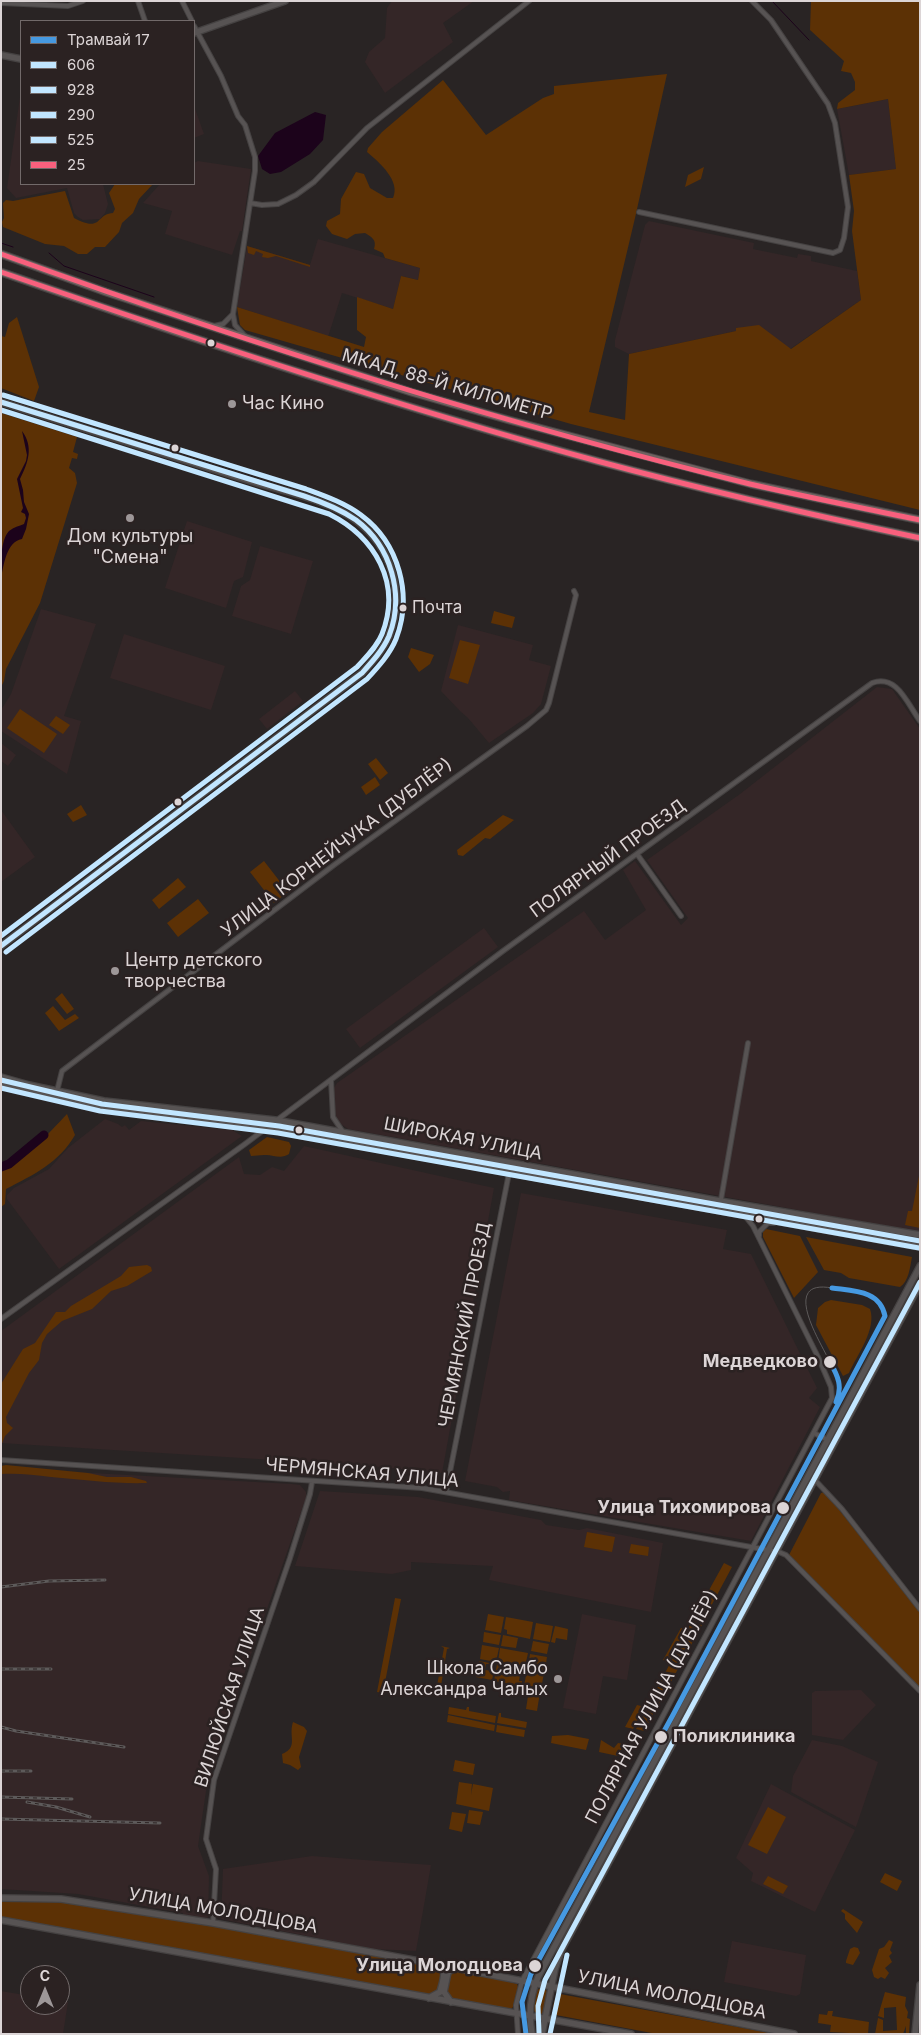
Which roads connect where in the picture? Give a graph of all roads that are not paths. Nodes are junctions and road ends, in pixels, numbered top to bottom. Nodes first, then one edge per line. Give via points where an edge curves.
1 (83, 1) edge
2 (138, 1) edge
3 (182, 1) edge
4 (286, 1) edge
5 (529, 1) edge
6 (752, 1) edge
7 (1, 3) edge
8 (145, 20) edge
9 (192, 20) edge
10 (195, 30) edge
11 (1, 55) edge
12 (20, 59) edge
13 (250, 204) junction
14 (639, 212) dead end
15 (1, 254) edge
16 (1, 272) edge
17 (233, 314) junction
18 (209, 327) junction
19 (253, 341) junction
20 (1, 402) edge
21 (920, 520) edge
22 (920, 538) edge
23 (574, 591) dead end
24 (920, 721) edge
25 (637, 854) junction
26 (681, 916) dead end
27 (1, 946) edge
28 (748, 1043) dead end
29 (1, 1077) edge
30 (331, 1080) junction
31 (1, 1083) edge
32 (57, 1091) junction
33 (274, 1120) junction
34 (265, 1128) junction
35 (343, 1132) junction
36 (341, 1141) junction
37 (479, 1157) junction
38 (511, 1163) junction
39 (479, 1167) junction
40 (509, 1173) junction
41 (720, 1201) junction
42 (719, 1211) junction
43 (744, 1216) junction
44 (782, 1223) junction
45 (920, 1235) edge
46 (759, 1238) junction
47 (920, 1248) edge
48 (920, 1266) edge
49 (920, 1284) edge
50 (1, 1319) edge
51 (814, 1433) junction
52 (828, 1440) junction
53 (1, 1460) edge
54 (815, 1480) junction
55 (312, 1482) junction
56 (446, 1492) junction
57 (753, 1547) junction
58 (768, 1550) junction
59 (776, 1551) junction
60 (920, 1609) edge
61 (920, 1691) edge
62 (1, 1898) edge
63 (1, 1920) edge
64 (213, 1924) junction
65 (438, 1965) junction
66 (457, 1968) junction
67 (522, 1981) junction
68 (535, 1984) junction
69 (920, 1985) edge
70 (551, 1987) junction
71 (429, 1998) junction
72 (451, 2002) junction
73 (516, 2013) junction
74 (529, 2015) junction
75 (546, 2018) junction
76 (518, 2034) edge
77 (532, 2034) edge
78 (542, 2034) edge
79 (632, 2034) edge
80 (794, 2034) edge
81 (915, 2034) edge

1 - 7 street via 68,6
2 - 8 street
3 - 9 street
4 - 10 main road
5 - 13 street via 367,128 314,182 278,204
6 - 14 street via 771,20 828,104 835,123 848,206 840,250 833,253
10 - 13 street via 221,76 252,144 255,171
11 - 12 main road
13 - 17 street
15 - 18 highway, МКАД, 88-Й КИЛОМЕТР
16 - 22 highway, МКАД, 88-Й КИЛОМЕТР via 315,378 596,461 780,508
17 - 18 street via 223,324
17 - 19 street via 238,330
18 - 19 highway, МКАД, 88-Й КИЛОМЕТР
19 - 21 highway, МКАД, 88-Й КИЛОМЕТР via 500,418 783,492
20 - 27 main road via 344,512 374,536 380,546 395,578 396,600 389,636 362,673
23 - 32 street, УЛИЦА КОРНЕЙЧУКА (ДУБЛЁР) via 576,595 546,710 334,865 62,1071
24 - 25 street, ПОЛЯРНЫЙ ПРОЕЗД via 895,684 881,680 872,683
25 - 26 street
25 - 30 street, ПОЛЯРНЫЙ ПРОЕЗД
28 - 41 street
29 - 32 main road, ШИРОКАЯ УЛИЦА
30 - 33 street, ПОЛЯРНЫЙ ПРОЕЗД
30 - 35 street via 333,1117
31 - 34 main road, ШИРОКАЯ УЛИЦА via 101,1108
32 - 33 main road, ШИРОКАЯ УЛИЦА via 130,1105
33 - 34 street, ПОЛЯРНЫЙ ПРОЕЗД
33 - 35 main road, ШИРОКАЯ УЛИЦА
34 - 36 main road, ШИРОКАЯ УЛИЦА
34 - 50 street, ПОЛЯРНЫЙ ПРОЕЗД
35 - 36 main road via 338,1136
35 - 37 main road, ШИРОКАЯ УЛИЦА
36 - 39 main road, ШИРОКАЯ УЛИЦА
37 - 38 main road, ШИРОКАЯ УЛИЦА
37 - 39 main road via 484,1165
38 - 40 street, ЧЕРМЯНСКИЙ ПРОЕЗД
38 - 41 main road, ШИРОКАЯ УЛИЦА
39 - 40 main road, ШИРОКАЯ УЛИЦА
40 - 42 main road, ШИРОКАЯ УЛИЦА
40 - 56 street, ЧЕРМЯНСКИЙ ПРОЕЗД
41 - 42 street
41 - 45 main road, ШИРОКАЯ УЛИЦА
42 - 43 main road, ШИРОКАЯ УЛИЦА
43 - 44 main road, ШИРОКАЯ УЛИЦА
43 - 46 street
44 - 46 street via 768,1223 759,1232
44 - 47 main road, ШИРОКАЯ УЛИЦА
46 - 51 street, ПОЛЯРНАЯ УЛИЦА (ДУБЛЁР) via 831,1387 832,1398
48 - 52 main road
49 - 54 main road
51 - 52 street
51 - 57 street, ПОЛЯРНАЯ УЛИЦА (ДУБЛЁР)
52 - 58 main road
53 - 55 street, ЧЕРМЯНСКАЯ УЛИЦА
54 - 59 main road
54 - 60 street
55 - 56 street, ЧЕРМЯНСКАЯ УЛИЦА
55 - 64 street, ВИЛЮЙСКАЯ УЛИЦА via 293,1549 214,1780 206,1831 207,1847 216,1869
56 - 57 street, ЧЕРМЯНСКАЯ УЛИЦА
57 - 58 street, ЧЕРМЯНСКАЯ УЛИЦА
57 - 67 street, ПОЛЯРНАЯ УЛИЦА (ДУБЛЁР)
58 - 59 street, ЧЕРМЯНСКАЯ УЛИЦА
58 - 68 main road
59 - 61 street via 786,1555 816,1584
59 - 70 main road via 561,1951
62 - 64 main road, УЛИЦА МОЛОДЦОВА via 61,1899
63 - 71 main road
64 - 65 main road, УЛИЦА МОЛОДЦОВА
65 - 66 main road, УЛИЦА МОЛОДЦОВА
65 - 71 main road via 444,1971 440,1992
66 - 67 main road, УЛИЦА МОЛОДЦОВА
66 - 72 main road via 448,1972 444,1992
67 - 68 main road, УЛИЦА МОЛОДЦОВА
67 - 73 street, ПОЛЯРНАЯ УЛИЦА (ДУБЛЁР)
68 - 70 main road, УЛИЦА МОЛОДЦОВА
68 - 74 main road
69 - 81 main road
70 - 75 main road
70 - 80 main road, УЛИЦА МОЛОДЦОВА
71 - 72 main road
72 - 73 main road
73 - 74 main road
73 - 76 street, ПОЛЯРНАЯ УЛИЦА (ДУБЛЁР)
74 - 75 main road
74 - 77 main road
75 - 78 main road
75 - 79 main road

